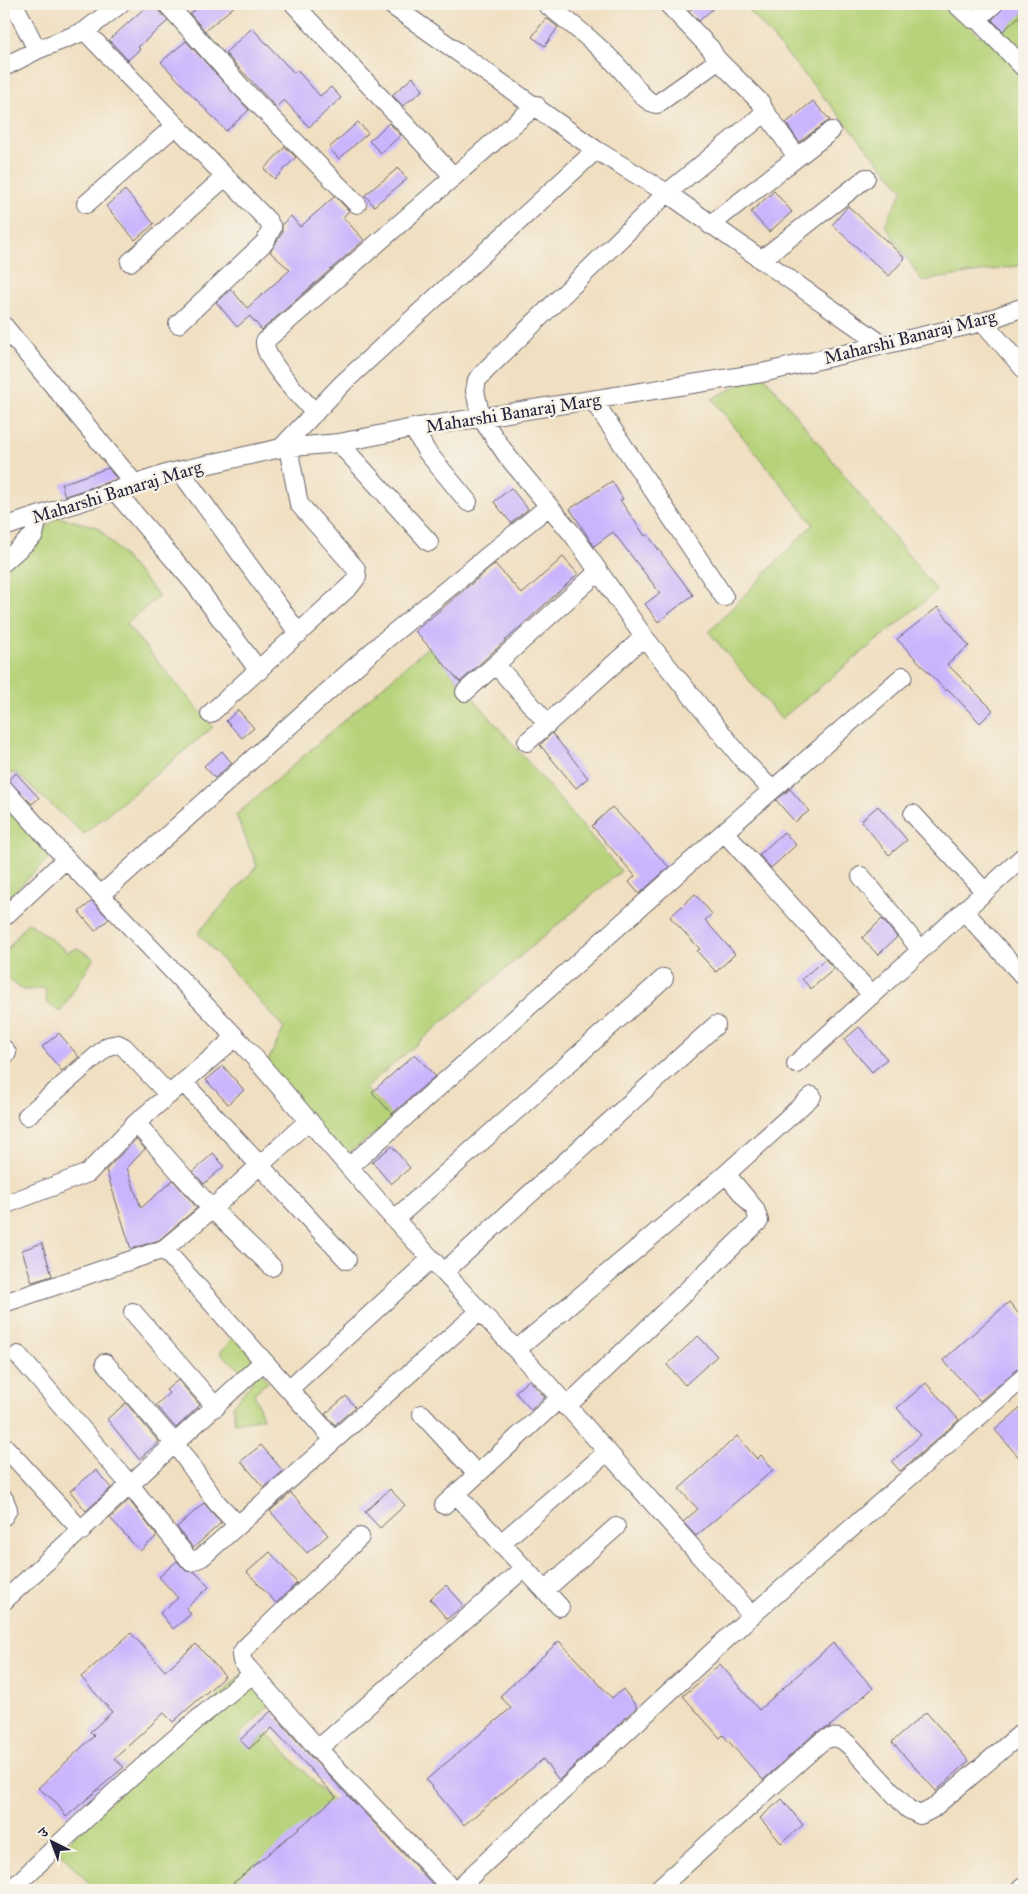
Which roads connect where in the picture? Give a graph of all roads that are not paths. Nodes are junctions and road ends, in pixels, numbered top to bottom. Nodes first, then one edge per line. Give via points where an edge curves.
1 (14, 4) edge
2 (167, 4) edge
3 (294, 4) edge
4 (390, 4) edge
5 (546, 4) edge
6 (668, 4) edge
7 (956, 4) edge
8 (994, 4) edge
9 (114, 6) edge
10 (977, 19) junction
11 (85, 31) junction
12 (37, 50) junction
13 (716, 58) junction
14 (4, 67) edge
15 (1024, 68) edge
16 (536, 105) junction
17 (764, 110) junction
18 (176, 125) junction
19 (831, 131) dead end
20 (596, 150) junction
21 (797, 157) junction
22 (225, 177) junction
23 (454, 177) junction
24 (866, 178) dead end
25 (666, 193) junction
26 (86, 204) dead end
27 (357, 204) dead end
28 (710, 225) junction
29 (761, 260) junction
30 (130, 262) dead end
31 (1024, 308) edge
32 (983, 322) junction
33 (178, 324) dead end
34 (4, 326) edge
35 (883, 345) junction
36 (1024, 368) edge
37 (593, 400) junction
38 (315, 413) junction
39 (481, 418) junction
40 (413, 428) junction
41 (340, 443) junction
42 (284, 447) junction
43 (180, 471) junction
44 (134, 483) junction
45 (114, 490) junction
46 (468, 502) dead end
47 (549, 506) junction
48 (38, 516) junction
49 (4, 527) edge
50 (428, 542) dead end
51 (4, 562) edge
52 (598, 572) junction
53 (724, 597) dead end
54 (299, 634) junction
55 (644, 637) junction
56 (496, 665) junction
57 (259, 671) junction
58 (903, 676) dead end
59 (465, 692) dead end
60 (210, 714) dead end
61 (548, 724) junction
62 (528, 742) dead end
63 (4, 789) edge
64 (772, 790) junction
65 (913, 814) dead end
66 (724, 832) junction
67 (1024, 856) edge
68 (66, 859) junction
69 (861, 876) dead end
70 (985, 892) junction
71 (101, 895) junction
72 (964, 911) junction
73 (4, 916) edge
74 (920, 949) junction
75 (1024, 977) edge
76 (664, 978) dead end
77 (872, 995) junction
78 (716, 1025) dead end
79 (236, 1037) junction
80 (796, 1064) dead end
81 (183, 1082) junction
82 (169, 1095) junction
83 (812, 1096) dead end
84 (27, 1116) dead end
85 (309, 1120) junction
86 (136, 1124) junction
87 (260, 1165) junction
88 (349, 1167) junction
89 (726, 1174) junction
90 (4, 1205) edge
91 (212, 1209) junction
92 (395, 1219) junction
93 (164, 1249) junction
94 (431, 1258) junction
95 (347, 1260) dead end
96 (272, 1267) dead end
97 (444, 1272) junction
98 (4, 1303) edge
99 (480, 1311) junction
100 (133, 1312) dead end
101 (516, 1350) junction
102 (18, 1355) dead end
103 (264, 1361) junction
104 (105, 1363) dead end
105 (1024, 1377) edge
106 (289, 1389) junction
107 (562, 1403) junction
108 (216, 1407) junction
109 (422, 1414) dead end
110 (334, 1440) junction
111 (176, 1445) junction
112 (4, 1446) edge
113 (606, 1452) junction
114 (477, 1474) junction
115 (130, 1486) junction
116 (4, 1499) edge
117 (4, 1516) edge
118 (238, 1526) junction
119 (616, 1527) dead end
120 (82, 1530) junction
121 (360, 1537) dead end
122 (501, 1543) junction
123 (524, 1568) junction
124 (545, 1590) junction
125 (4, 1601) edge
126 (560, 1607) dead end
127 (750, 1617) junction
128 (253, 1674) junction
129 (1024, 1731) edge
130 (318, 1749) junction
131 (14, 1885) edge
132 (1024, 1886) edge
133 (455, 1890) edge
134 (657, 1890) edge
135 (1020, 1890) edge

1 - 12 street
2 - 27 street via 242,88
3 - 23 street
4 - 16 street
5 - 13 street via 595,43 652,104 657,104 715,62
6 - 13 street
7 - 10 street via 972,19
8 - 10 street
9 - 11 street
10 - 15 street
11 - 12 street
11 - 18 street
12 - 14 street
13 - 17 street via 761,103
16 - 20 street
16 - 23 street
17 - 21 street
17 - 25 street via 762,116
18 - 22 street
18 - 26 street
19 - 21 street
20 - 25 street
20 - 38 street via 343,383
21 - 28 street
22 - 30 street
22 - 33 street via 272,228 270,234
23 - 38 street via 265,341 264,348 273,363
24 - 29 street
25 - 28 street
25 - 39 street via 477,380
28 - 29 street
29 - 35 street
31 - 32 street, Maharshi Banaraj Marg
32 - 35 street, Maharshi Banaraj Marg
32 - 36 street
34 - 44 street
35 - 37 street, Maharshi Banaraj Marg via 762,373
37 - 39 street, Maharshi Banaraj Marg
37 - 53 street
38 - 42 street
39 - 40 street, Maharshi Banaraj Marg
39 - 47 street
40 - 41 street, Maharshi Banaraj Marg
40 - 46 street via 427,452
41 - 42 street, Maharshi Banaraj Marg
41 - 50 street
42 - 43 street, Maharshi Banaraj Marg
42 - 54 street via 299,504 356,569 357,577
43 - 44 street, Maharshi Banaraj Marg
43 - 54 street
44 - 45 street, Maharshi Banaraj Marg
45 - 48 street, Maharshi Banaraj Marg
45 - 57 street via 194,584
47 - 52 street
47 - 71 street via 386,640
48 - 49 street, Maharshi Banaraj Marg
48 - 51 street via 34,535
52 - 55 street
52 - 56 street
54 - 57 street
55 - 61 street
55 - 64 street via 744,761
56 - 59 street
56 - 61 street
57 - 60 street
58 - 64 street
61 - 62 street
63 - 68 street
64 - 66 street
65 - 70 street
66 - 77 street
66 - 88 street
67 - 70 street
68 - 71 street
68 - 73 street
69 - 74 street
70 - 72 street
71 - 79 street
72 - 74 street
72 - 75 street
74 - 77 street
76 - 92 street
77 - 80 street
78 - 97 street
79 - 81 street
79 - 85 street
81 - 82 street
81 - 87 street
82 - 84 street via 118,1044 108,1046
82 - 86 street
83 - 89 street
85 - 87 street
85 - 88 street
86 - 90 street via 88,1173
86 - 91 street
87 - 91 street
87 - 95 street
88 - 92 street
89 - 101 street
89 - 107 street via 755,1210 759,1221
91 - 93 street
91 - 96 street
92 - 94 street
93 - 98 street
93 - 103 street
94 - 97 street
94 - 106 street
97 - 99 street
99 - 101 street
99 - 110 street
100 - 108 street
101 - 107 street
102 - 115 street
103 - 106 street
103 - 108 street
104 - 111 street
105 - 127 street
106 - 110 street
107 - 113 street
107 - 114 street
108 - 111 street
109 - 114 street
110 - 118 street
111 - 115 street
111 - 118 street via 217,1503
112 - 120 street
113 - 122 street
113 - 127 street
114 - 122 street via 450,1499
115 - 118 street via 191,1562 202,1557
115 - 120 street
116 - 117 street via 8,1509
119 - 124 street
120 - 125 street
121 - 128 street via 245,1648 242,1661
122 - 123 street
123 - 124 street
123 - 130 street
124 - 126 street
127 - 133 street
128 - 130 street
128 - 131 street via 66,1835
129 - 134 street via 932,1809 920,1815 908,1809 842,1738 832,1736 822,1741
130 - 133 street
132 - 135 street

